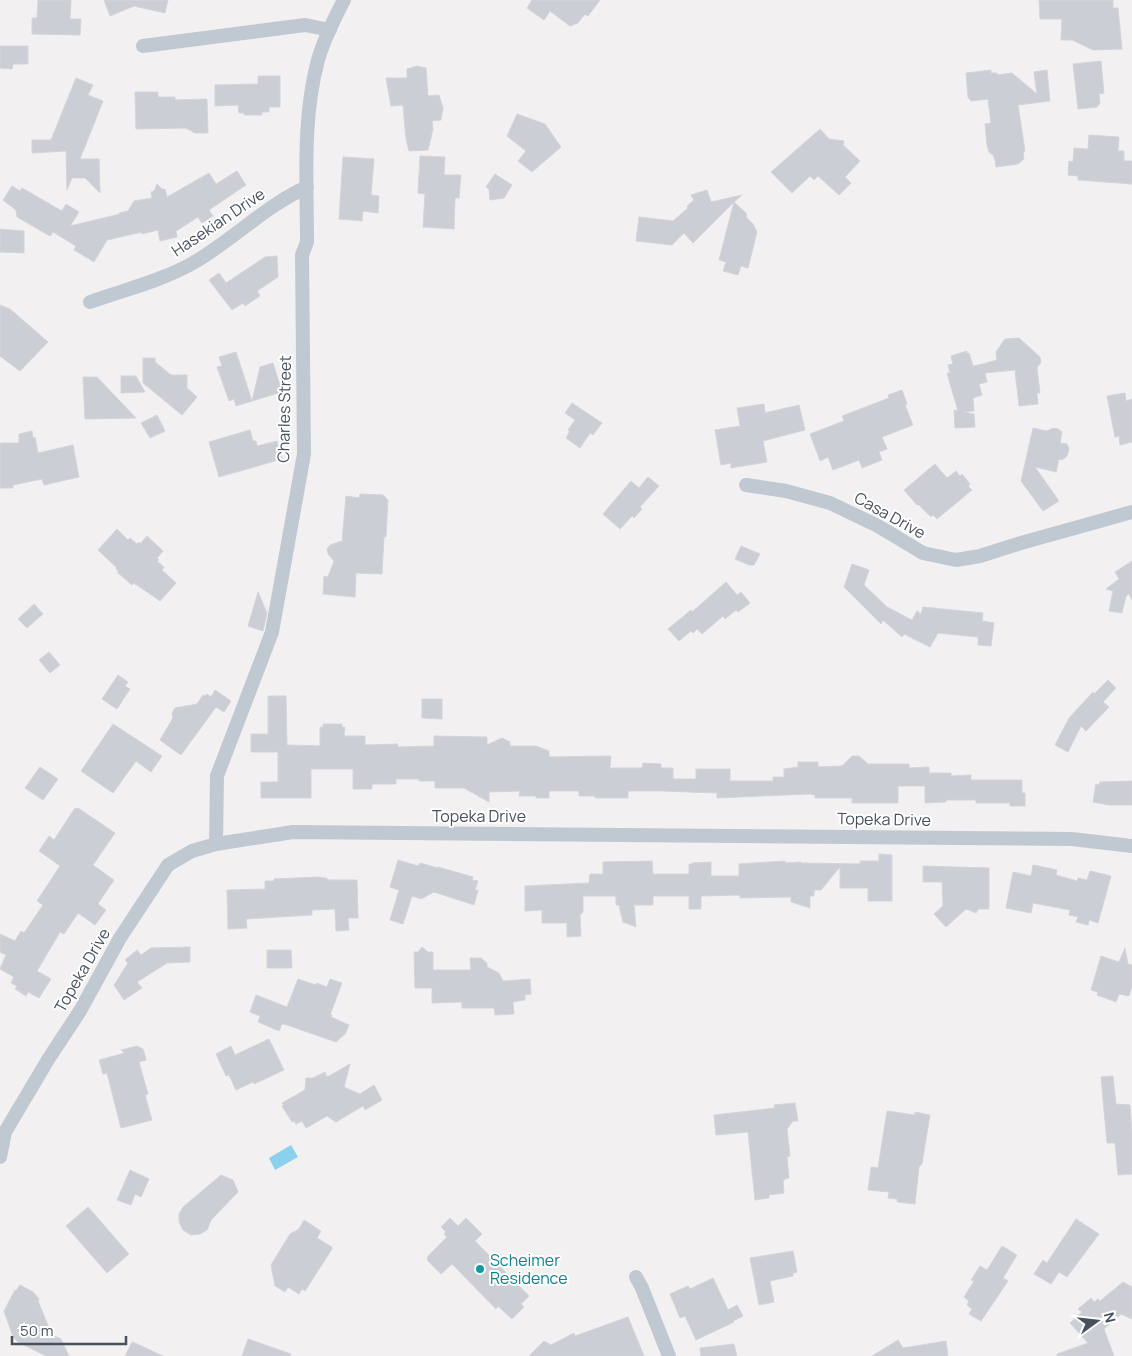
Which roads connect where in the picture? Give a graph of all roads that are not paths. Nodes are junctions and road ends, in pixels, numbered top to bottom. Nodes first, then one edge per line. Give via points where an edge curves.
1 (344, 0) edge
2 (330, 30) junction
3 (143, 46) dead end
4 (307, 187) junction
5 (90, 302) dead end
6 (746, 485) dead end
7 (1132, 512) edge
8 (216, 844) junction
9 (1132, 846) edge
10 (0, 1156) edge
11 (636, 1277) dead end
12 (669, 1356) edge

1 - 2 street, Charles Street
2 - 3 street via 305,25
2 - 4 street, Charles Street via 318,59 311,98
4 - 5 street, Hasekian Drive via 287,196 193,263 169,275
4 - 8 street, Charles Street via 307,242 302,255 304,454 272,632 217,776
6 - 7 street, Casa Drive via 830,503 923,553 956,560
8 - 9 street, Topeka Drive via 293,832 1072,838
8 - 10 street, Topeka Drive via 192,851 168,865 120,938 80,1011 5,1132
11 - 12 street

